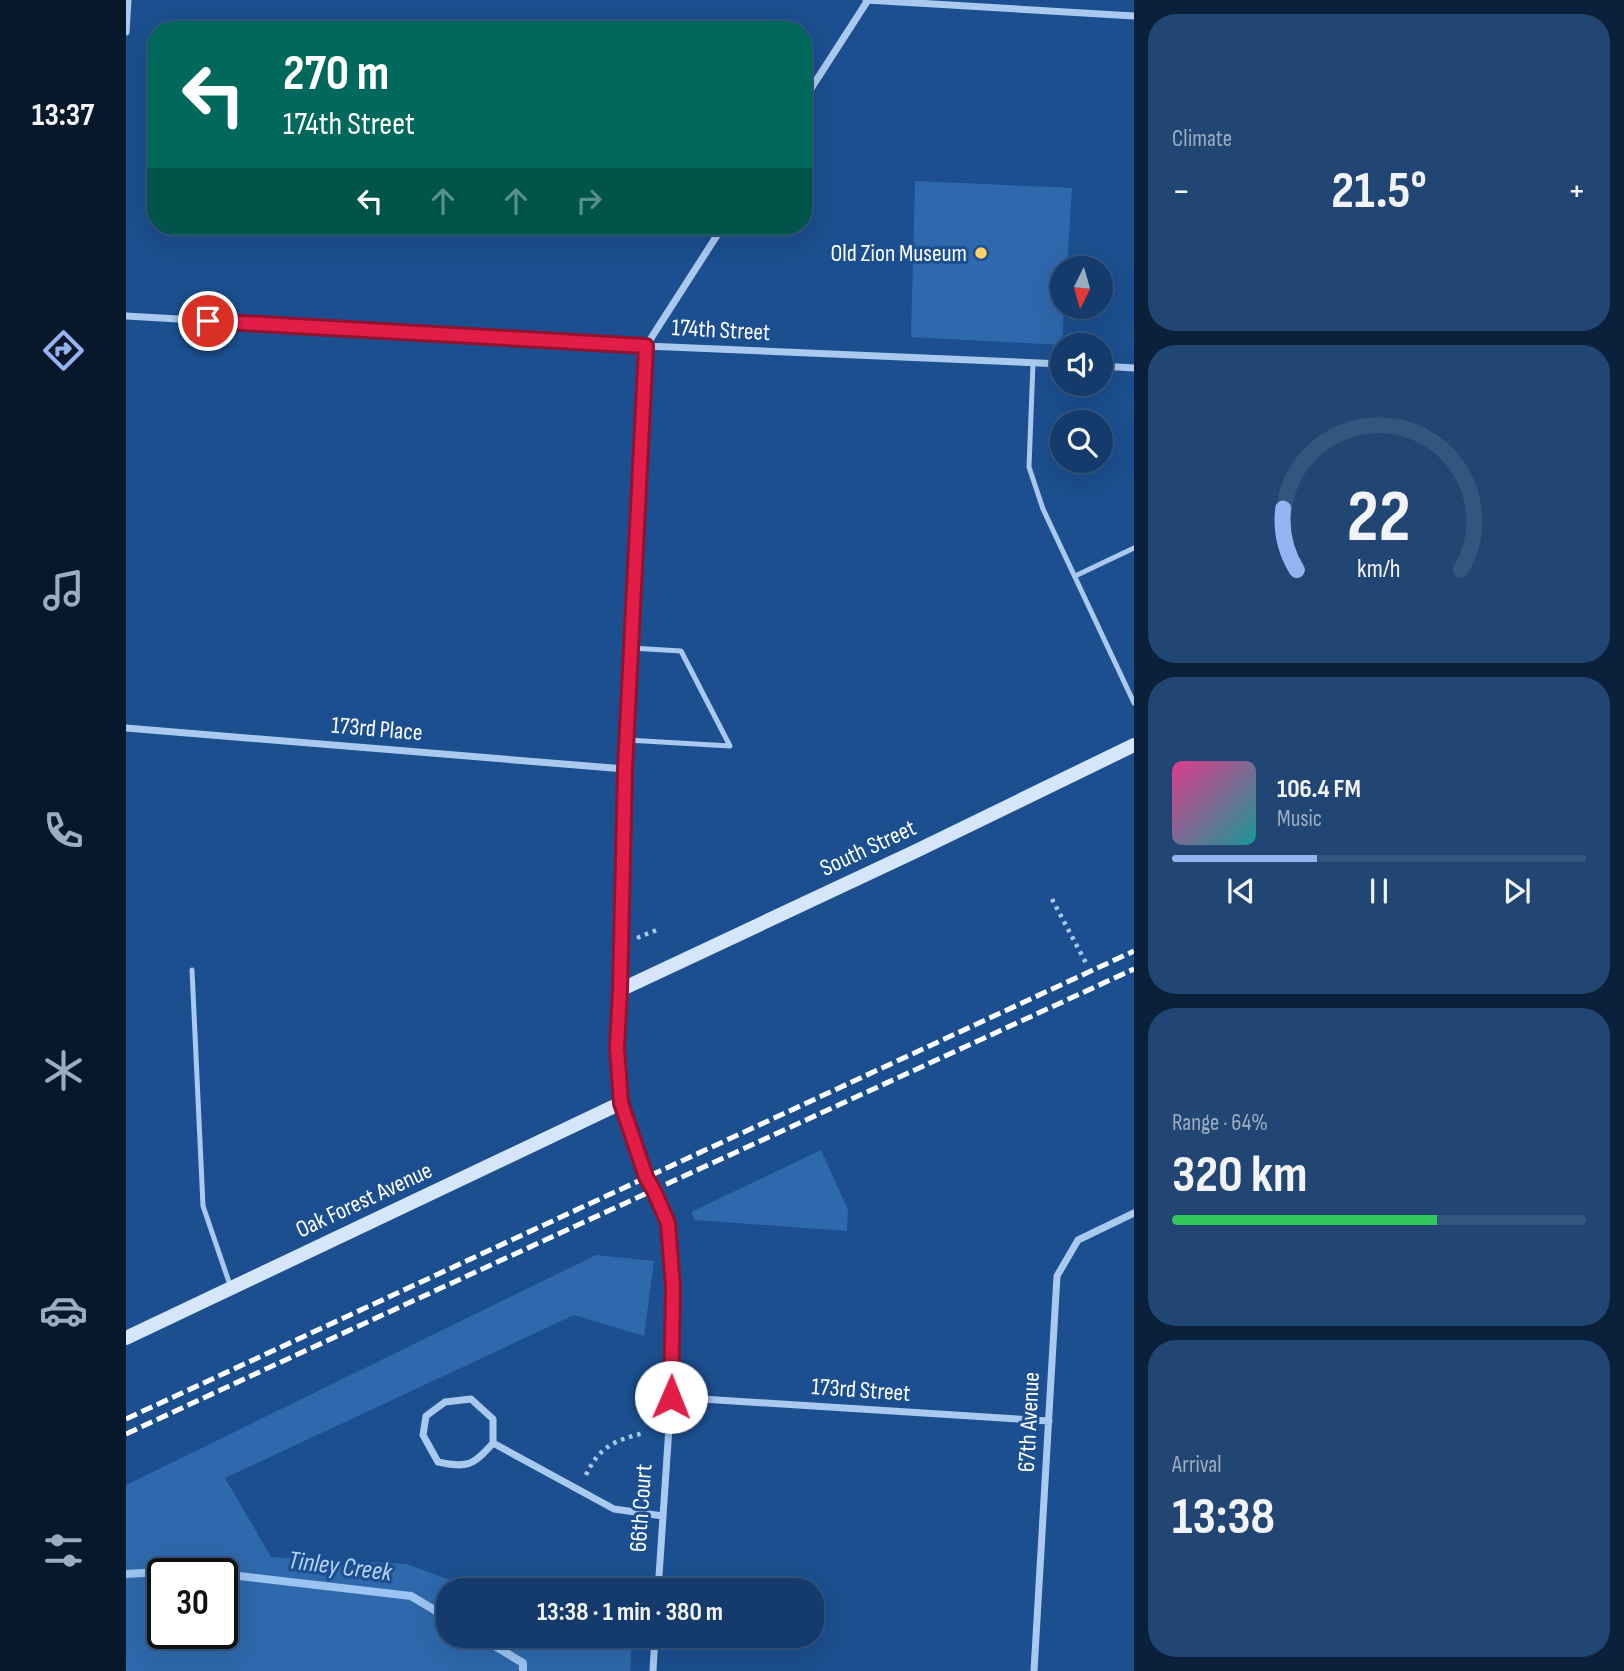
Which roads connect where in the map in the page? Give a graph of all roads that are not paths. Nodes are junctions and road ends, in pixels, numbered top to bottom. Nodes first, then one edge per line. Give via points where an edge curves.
1 (128, 0) edge
2 (868, 0) edge
3 (1134, 16) edge
4 (126, 32) edge
5 (812, 87) edge
6 (717, 235) edge
7 (126, 316) edge
8 (646, 346) junction
9 (1033, 363) junction
10 (1050, 364) edge
11 (1113, 367) edge
12 (1134, 368) edge
13 (1134, 548) edge
14 (1075, 576) junction
15 (631, 648) junction
16 (1134, 703) edge
17 (126, 728) edge
18 (627, 740) junction
19 (1134, 744) edge
20 (625, 769) junction
21 (192, 970) dead end
22 (620, 990) junction
23 (621, 1103) junction
24 (1133, 1213) edge
25 (231, 1288) junction
26 (126, 1338) edge
27 (671, 1397) junction
28 (1049, 1421) junction
29 (493, 1443) junction
30 (663, 1516) junction
31 (659, 1578) edge
32 (654, 1648) edge
33 (653, 1671) edge
34 (1034, 1671) edge

1 - 4 street
2 - 3 street
2 - 5 street
6 - 8 street
7 - 8 street, 174th Street
8 - 9 street, 174th Street
8 - 15 street, 66th Court
9 - 10 street, 174th Street
9 - 14 lane via 1029,467
11 - 12 street
13 - 14 lane
14 - 16 lane
15 - 18 street, 66th Court
15 - 18 lane via 681,651 730,746
17 - 20 street, 173rd Place
18 - 20 street, 66th Court
19 - 22 street, South Street
20 - 22 street, 66th Court
21 - 25 lane via 202,1206
22 - 23 street, 66th Court via 617,1048
23 - 25 street, Oak Forest Avenue
23 - 27 street, 66th Court via 646,1177 668,1223 673,1287
24 - 28 street, 67th Avenue via 1079,1240 1057,1276
25 - 26 street, Oak Forest Avenue
27 - 28 street, 173rd Street
27 - 30 street, 66th Court
28 - 34 street, 67th Avenue
29 - 29 street via 480,1459 459,1466 438,1462 423,1435 426,1416 445,1402 471,1399 493,1419
29 - 30 street via 614,1509
30 - 31 street, 66th Court
32 - 33 street

